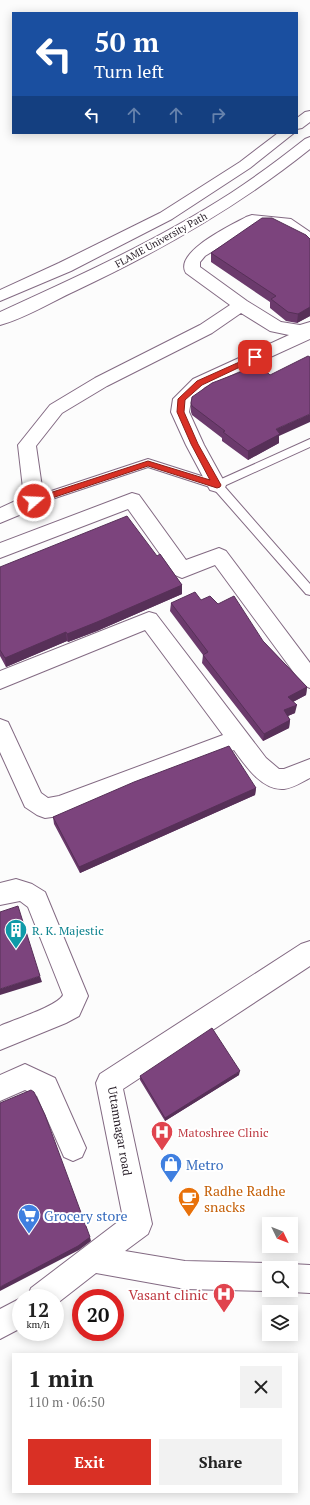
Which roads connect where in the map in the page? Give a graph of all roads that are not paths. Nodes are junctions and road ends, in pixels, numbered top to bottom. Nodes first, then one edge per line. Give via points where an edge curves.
1 (310, 115) edge
2 (298, 124) edge
3 (286, 134) edge
4 (310, 142) edge
5 (310, 240) edge
6 (0, 296) edge
7 (241, 305) junction
8 (0, 319) edge
9 (310, 328) edge
10 (310, 332) edge
11 (310, 443) edge
12 (217, 485) junction
13 (34, 501) junction
14 (0, 516) edge
15 (0, 551) edge
16 (310, 591) edge
17 (310, 679) edge
18 (0, 680) edge
19 (0, 728) edge
20 (238, 739) junction
21 (310, 768) edge
22 (0, 894) edge
23 (310, 952) edge
24 (0, 1038) edge
25 (0, 1088) edge
26 (73, 1148) dead end
27 (93, 1258) junction
28 (262, 1277) edge
29 (298, 1278) edge
30 (310, 1279) edge
31 (53, 1289) edge
32 (12, 1318) edge
33 (0, 1325) edge

1 - 2 street
3 - 6 street, FLAME University Path via 246,165 166,216 65,267
4 - 8 street, FLAME University Path via 240,195 174,234 98,274
5 - 7 street via 285,222 252,220 198,252 192,262 192,269
7 - 9 street via 276,327 300,331
7 - 13 street via 206,329 101,382 56,409 27,445
10 - 12 street via 199,383 182,399 180,412
11 - 12 lane
12 - 13 lane via 148,463
12 - 16 lane
13 - 14 street
15 - 17 street via 132,500 182,570 219,556
18 - 20 street via 149,620
19 - 20 street via 33,800 45,808 59,806
20 - 21 street via 263,770 272,777 283,779
22 - 24 street via 12,890 26,891 37,900 76,996 70,1008 64,1012
23 - 27 street, Uttamnagar road via 109,1083 138,1224
25 - 26 street via 25,1077 46,1087
27 - 28 street via 185,1275
27 - 31 street, Uttamnagar road
29 - 30 street
32 - 33 street

